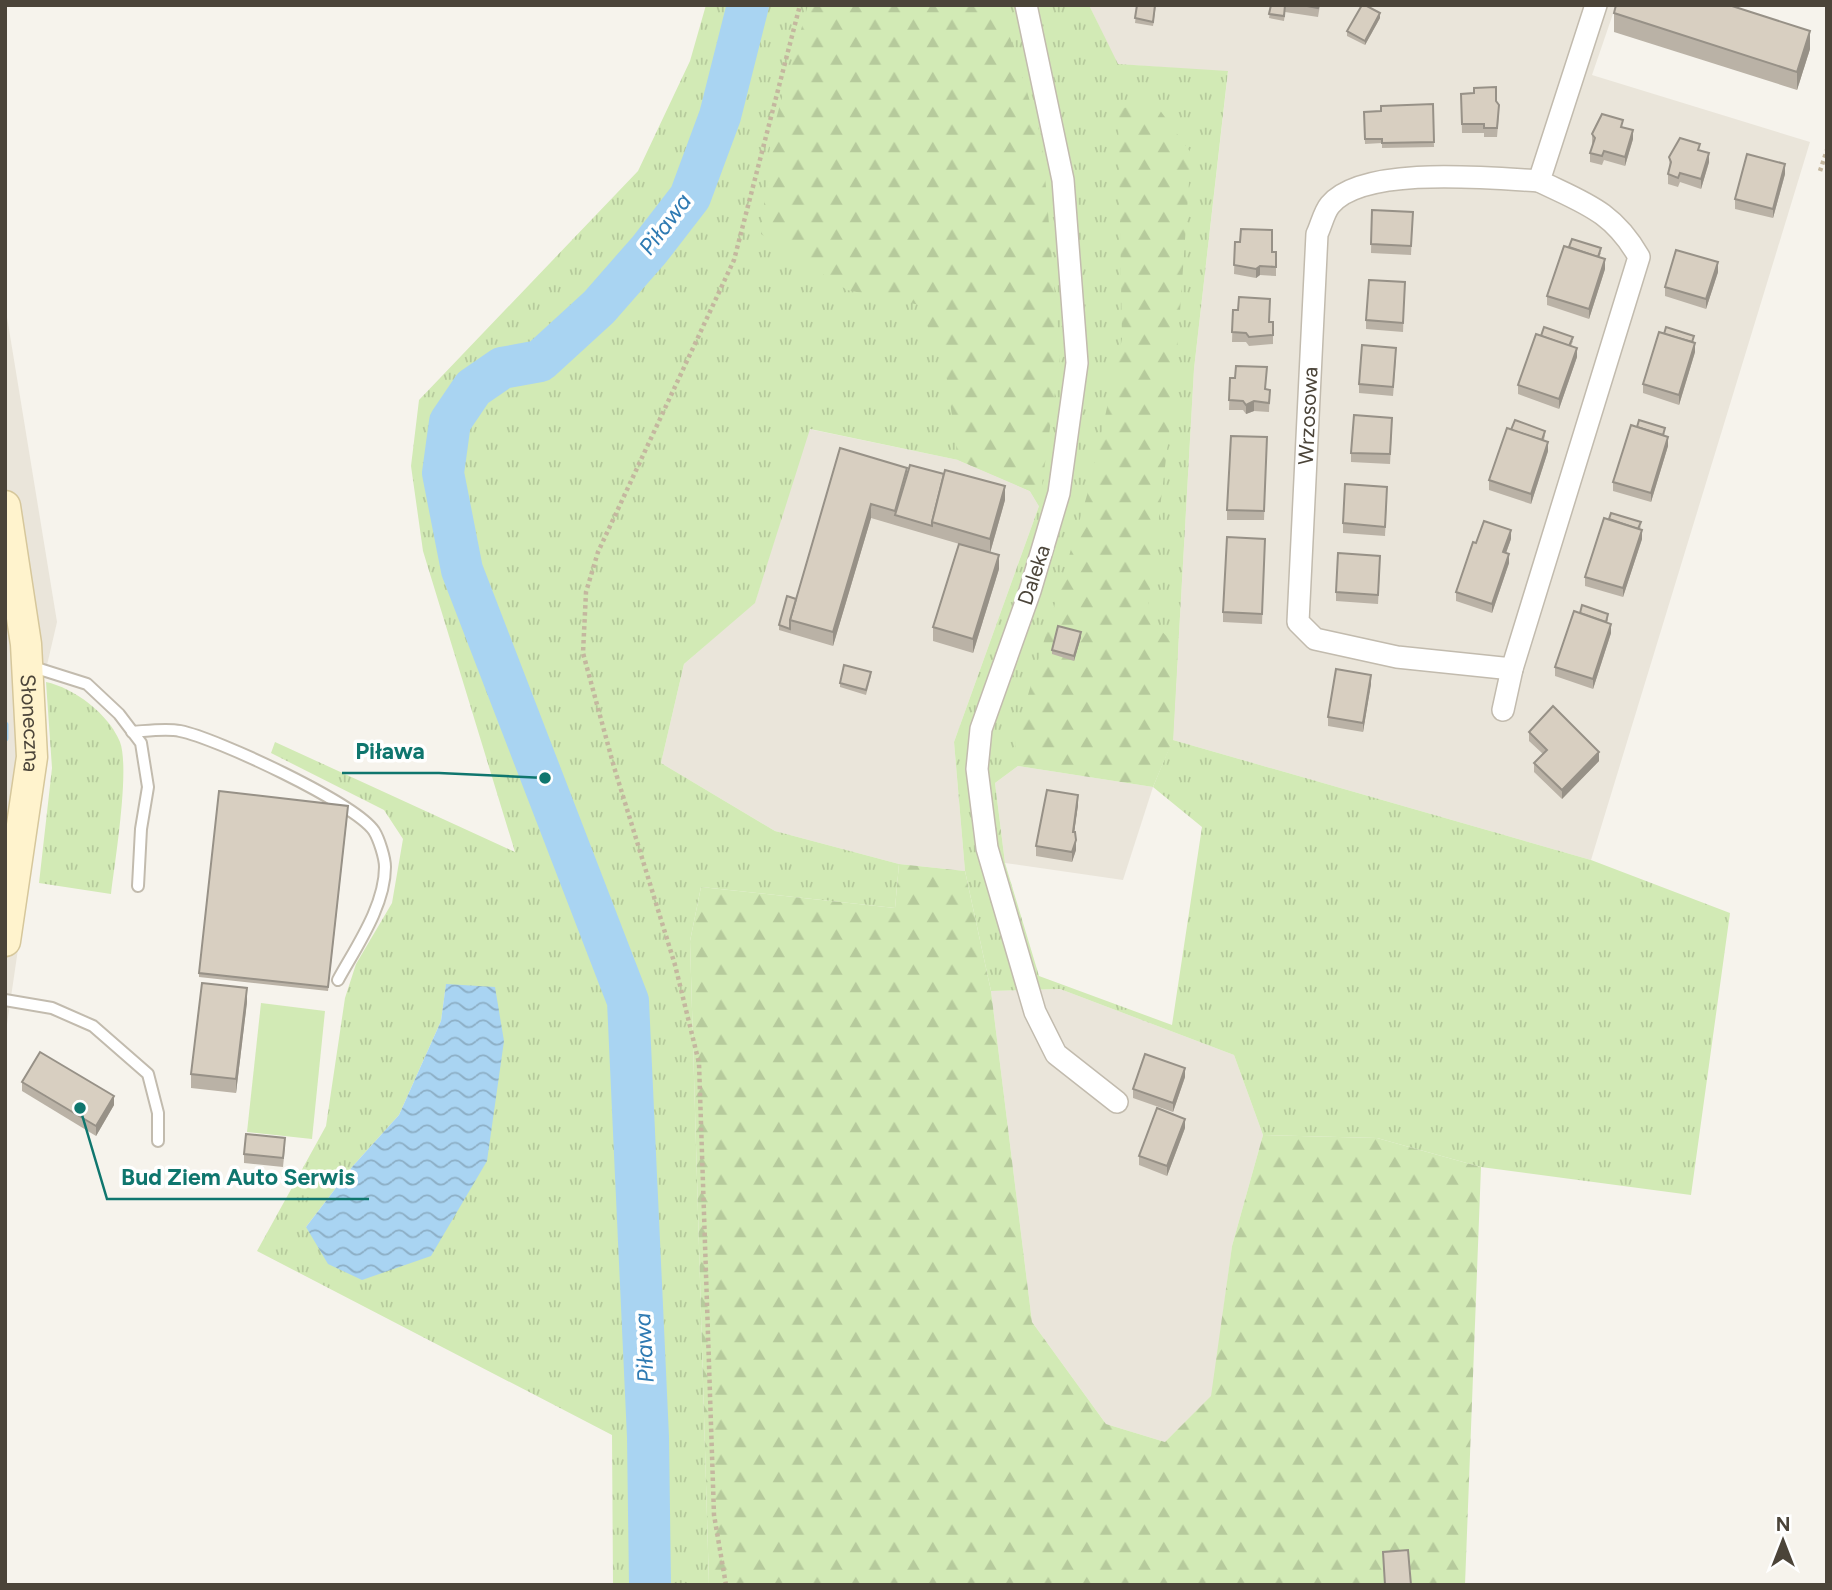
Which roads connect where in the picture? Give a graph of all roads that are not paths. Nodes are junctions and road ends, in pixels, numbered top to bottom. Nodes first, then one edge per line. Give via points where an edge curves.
1 (1026, 5) edge
2 (1596, 5) edge
3 (1539, 181) junction
4 (5, 506) edge
5 (27, 665) junction
6 (1512, 669) junction
7 (1503, 710) dead end
8 (132, 732) junction
9 (138, 886) dead end
10 (5, 941) edge
11 (338, 980) dead end
12 (5, 1000) edge
13 (1117, 1102) dead end
14 (158, 1141) dead end

1 - 13 street, Daleka via 1063,180 1077,363 1059,493 981,729 977,769 987,848 1035,1012 1056,1054
2 - 3 street
3 - 6 street, Wrzosowa via 1596,209 1624,231 1639,257
3 - 6 street, Wrzosowa via 1452,175 1358,185 1330,205 1317,234 1298,622 1315,639 1374,652
4 - 5 street, Słoneczna
5 - 8 lane via 87,684
5 - 10 street, Słoneczna via 32,757
6 - 7 street, Wrzosowa
8 - 9 lane via 141,743 148,786
8 - 11 lane via 180,731 217,745 322,792 361,817 375,832 385,866 379,895
12 - 14 lane via 52,1008 93,1026 148,1074 158,1113

